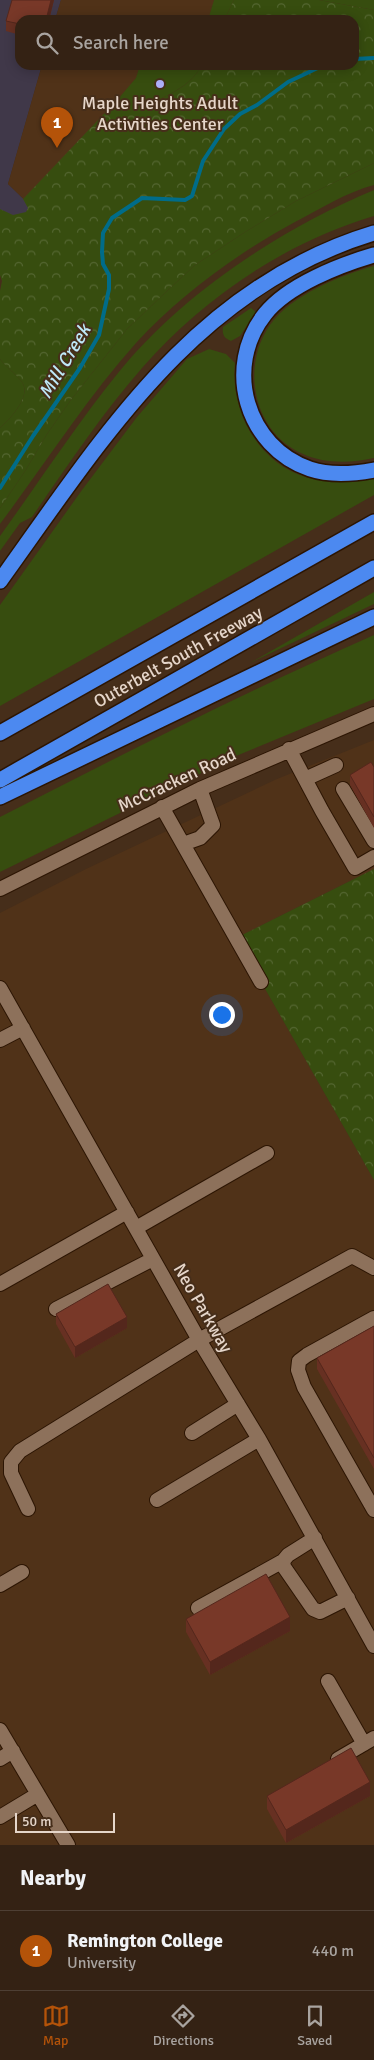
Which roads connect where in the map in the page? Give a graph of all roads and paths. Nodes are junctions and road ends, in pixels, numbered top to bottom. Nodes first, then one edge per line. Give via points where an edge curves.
1 (374, 233) edge
2 (374, 255) edge
3 (374, 470) edge
4 (374, 522) edge
5 (374, 568) edge
6 (0, 581) edge
7 (374, 617) edge
8 (374, 714) edge
9 (0, 733) edge
10 (290, 749) junction
11 (336, 765) dead end
12 (305, 779) junction
13 (0, 780) edge
14 (200, 789) junction
15 (344, 789) dead end
16 (0, 797) edge
17 (162, 807) junction
18 (374, 841) edge
19 (183, 844) junction
20 (374, 858) edge
21 (0, 889) edge
22 (261, 982) dead end
23 (0, 988) edge
24 (23, 1028) junction
25 (0, 1040) edge
26 (267, 1153) dead end
27 (127, 1212) junction
28 (136, 1228) junction
29 (153, 1259) junction
30 (374, 1268) edge
31 (0, 1284) edge
32 (56, 1309) dead end
33 (374, 1318) edge
34 (199, 1340) junction
35 (238, 1404) junction
36 (192, 1433) dead end
37 (260, 1439) junction
38 (156, 1500) dead end
39 (28, 1509) dead end
40 (374, 1510) edge
41 (314, 1538) junction
42 (283, 1561) junction
43 (22, 1572) dead end
44 (0, 1585) edge
45 (348, 1598) junction
46 (198, 1608) dead end
47 (374, 1646) edge
48 (328, 1680) dead end
49 (0, 1730) edge
50 (369, 1741) edge
51 (13, 1751) junction
52 (0, 1759) edge
53 (329, 1764) edge
54 (38, 1794) junction
55 (0, 1817) edge
56 (68, 1845) edge

1 - 6 highway via 310,257 268,280 193,338 116,423
2 - 3 highway via 318,277 277,302 266,312 252,335 243,370 245,399 250,412 261,433 280,452 321,472 348,474
4 - 9 highway, Outerbelt South Freeway
5 - 13 highway, Outerbelt South Freeway
7 - 16 highway
8 - 10 street, McCracken Road
10 - 12 street
10 - 14 street, McCracken Road
11 - 12 street
12 - 20 street via 355,868
14 - 17 street, McCracken Road
14 - 19 street via 213,825 200,838
15 - 18 street
17 - 19 street
17 - 21 street, McCracken Road
19 - 22 street
23 - 24 street, Neo Parkway
24 - 25 street
24 - 27 street, Neo Parkway
26 - 28 street
27 - 28 street, Neo Parkway
27 - 31 street
28 - 29 street, Neo Parkway
29 - 32 street
29 - 34 street, Neo Parkway
30 - 34 street via 352,1256
33 - 40 street via 307,1355 299,1361 298,1370 304,1387
34 - 35 street, Neo Parkway
34 - 39 street via 20,1451 11,1462 11,1473
35 - 36 street
35 - 37 street, Neo Parkway
37 - 38 street
37 - 41 street, Neo Parkway
41 - 42 street
41 - 45 street, Neo Parkway
42 - 45 street via 313,1609 320,1612
42 - 46 street
43 - 44 street
45 - 47 street, Neo Parkway
48 - 50 street
49 - 51 street
50 - 53 street
51 - 52 street
51 - 54 street
54 - 55 street
54 - 56 street

